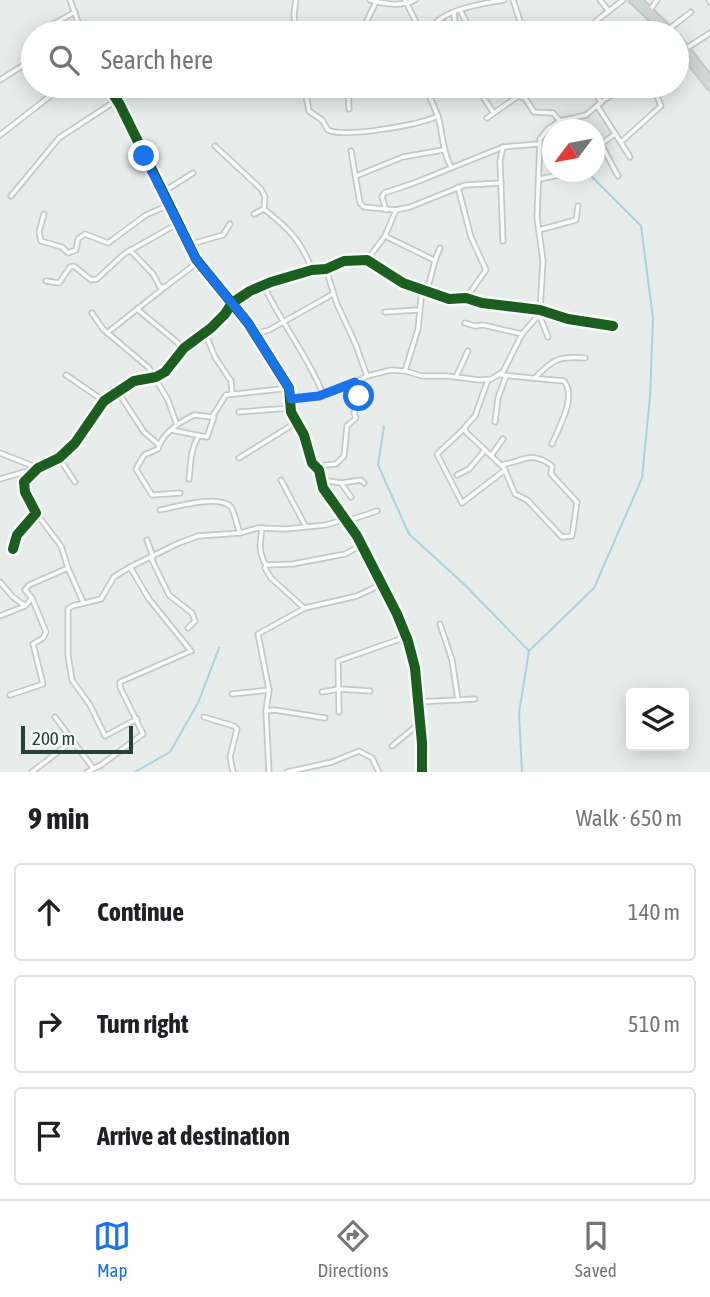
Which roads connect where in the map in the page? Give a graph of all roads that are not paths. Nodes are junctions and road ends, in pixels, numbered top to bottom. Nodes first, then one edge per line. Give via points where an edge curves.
1 (70, 0) edge
2 (296, 0) edge
3 (370, 0) edge
4 (415, 0) edge
5 (504, 0) edge
6 (513, 0) edge
7 (600, 0) edge
8 (623, 0) edge
9 (632, 0) edge
10 (639, 0) edge
11 (657, 0) edge
12 (376, 2) edge
13 (406, 2) edge
14 (460, 10) junction
15 (608, 10) junction
16 (650, 10) junction
17 (75, 12) junction
18 (691, 12) dead end
19 (454, 13) junction
20 (59, 21) edge
21 (78, 21) edge
22 (295, 21) edge
23 (367, 21) edge
24 (416, 21) edge
25 (442, 21) edge
26 (455, 21) edge
27 (466, 21) edge
28 (520, 21) edge
29 (596, 21) edge
30 (657, 21) edge
31 (660, 21) edge
32 (682, 21) edge
33 (710, 33) edge
34 (689, 47) edge
35 (689, 51) edge
36 (689, 60) edge
37 (21, 67) edge
38 (710, 79) edge
39 (0, 80) edge
40 (710, 87) edge
41 (47, 98) edge
42 (306, 98) edge
43 (349, 98) edge
44 (430, 98) edge
45 (484, 98) edge
46 (515, 98) edge
47 (525, 98) edge
48 (597, 98) edge
49 (610, 98) edge
50 (658, 98) edge
51 (117, 100) joint
52 (599, 105) junction
53 (349, 109) dead end
54 (493, 112) junction
55 (438, 116) junction
56 (487, 118) dead end
57 (558, 119) edge
58 (568, 119) edge
59 (615, 134) junction
60 (0, 135) edge
61 (542, 135) edge
62 (621, 142) junction
63 (539, 144) junction
64 (215, 146) dead end
65 (503, 147) junction
66 (443, 149) junction
67 (351, 151) dead end
68 (630, 157) dead end
69 (451, 167) junction
70 (192, 173) dead end
71 (355, 176) junction
72 (618, 176) dead end
73 (542, 178) edge
74 (539, 179) junction
75 (501, 183) junction
76 (458, 187) junction
77 (163, 192) junction
78 (11, 196) dead end
79 (169, 205) junction
80 (578, 206) dead end
81 (264, 209) junction
82 (386, 210) junction
83 (396, 210) junction
84 (44, 214) dead end
85 (254, 214) dead end
86 (230, 224) dead end
87 (177, 225) junction
88 (539, 230) junction
89 (385, 236) junction
90 (503, 241) dead end
91 (188, 245) junction
92 (440, 248) dead end
93 (130, 250) junction
94 (367, 260) junction
95 (434, 260) junction
96 (198, 262) junction
97 (326, 269) junction
98 (312, 270) junction
99 (46, 281) dead end
100 (264, 286) junction
101 (165, 287) junction
102 (424, 289) junction
103 (333, 294) junction
104 (466, 298) junction
105 (232, 303) junction
106 (137, 309) junction
107 (419, 310) junction
108 (539, 312) junction
109 (92, 313) dead end
110 (386, 313) dead end
111 (282, 322) junction
112 (465, 323) dead end
113 (613, 326) dead end
114 (107, 333) junction
115 (205, 333) junction
116 (255, 334) junction
117 (522, 334) junction
118 (548, 337) dead end
119 (184, 348) junction
120 (468, 351) dead end
121 (585, 358) dead end
122 (405, 370) junction
123 (500, 374) junction
124 (66, 375) dead end
125 (367, 376) junction
126 (506, 376) junction
127 (156, 377) junction
128 (456, 377) junction
129 (488, 379) junction
130 (536, 379) junction
131 (355, 382) junction
132 (289, 388) junction
133 (118, 392) junction
134 (232, 393) junction
135 (323, 395) junction
136 (291, 399) junction
137 (104, 401) junction
138 (291, 408) junction
139 (239, 412) dead end
140 (214, 415) junction
141 (297, 422) junction
142 (495, 422) dead end
143 (177, 425) junction
144 (464, 429) junction
145 (172, 430) junction
146 (198, 437) junction
147 (503, 439) dead end
148 (158, 444) junction
149 (552, 444) dead end
150 (485, 450) junction
151 (0, 453) edge
152 (491, 456) junction
153 (59, 458) junction
154 (239, 458) dead end
155 (501, 465) junction
156 (316, 466) junction
157 (38, 468) junction
158 (505, 470) junction
159 (457, 475) dead end
160 (0, 479) edge
161 (189, 479) dead end
162 (281, 480) dead end
163 (321, 480) junction
164 (75, 482) dead end
165 (341, 483) junction
166 (364, 483) dead end
167 (180, 493) dead end
168 (351, 497) dead end
169 (160, 510) dead end
170 (377, 511) dead end
171 (36, 513) junction
172 (347, 520) junction
173 (306, 527) junction
174 (262, 528) junction
175 (240, 533) junction
176 (147, 540) dead end
177 (362, 545) junction
178 (13, 549) dead end
179 (152, 558) junction
180 (266, 565) junction
181 (68, 568) junction
182 (130, 568) junction
183 (0, 582) edge
184 (382, 584) junction
185 (32, 598) junction
186 (83, 602) junction
187 (25, 606) junction
188 (305, 608) junction
189 (0, 616) edge
190 (440, 624) dead end
191 (188, 628) dead end
192 (406, 637) junction
193 (339, 689) junction
194 (269, 690) junction
195 (370, 691) dead end
196 (322, 692) dead end
197 (232, 694) dead end
198 (10, 695) dead end
199 (475, 699) dead end
200 (458, 700) junction
201 (417, 702) junction
202 (266, 711) junction
203 (339, 712) dead end
204 (55, 717) dead end
205 (204, 717) dead end
206 (325, 718) dead end
207 (137, 719) junction
208 (419, 723) junction
209 (71, 742) junction
210 (392, 746) dead end
211 (93, 768) junction
212 (32, 772) edge
213 (87, 772) edge
214 (233, 772) edge
215 (269, 772) edge
216 (288, 772) edge
217 (380, 772) edge
218 (422, 772) edge

1 - 17 street
2 - 22 street
3 - 12 street
4 - 13 street
5 - 14 street
6 - 28 street
7 - 15 street
8 - 15 street
9 - 30 main road
10 - 16 main road
11 - 16 street
12 - 13 street
12 - 23 street
13 - 24 street
14 - 19 street
14 - 27 street
15 - 29 street
16 - 31 main road
17 - 20 street
17 - 21 street
18 - 32 street
19 - 25 street
19 - 26 street
33 - 34 street
35 - 38 main road
36 - 40 main road
37 - 39 street
41 - 60 street
42 - 55 street via 309,111 331,133 365,132
43 - 53 street
44 - 55 street
45 - 54 street
46 - 54 street
47 - 57 street via 534,112 553,113
48 - 52 street
49 - 52 street
50 - 62 street via 662,106
51 - 77 street
51 - 78 street via 59,138
52 - 58 street via 586,115
52 - 59 street
54 - 56 street
55 - 66 street
59 - 62 street
59 - 72 street via 601,144
61 - 63 street
62 - 68 street
63 - 65 street
63 - 74 street
64 - 81 street via 261,189
65 - 69 street
65 - 75 street
66 - 69 street
66 - 71 street via 390,160
67 - 71 street
69 - 82 street via 384,192
70 - 77 street
71 - 82 street via 360,205
73 - 74 street
74 - 88 street
75 - 76 street
75 - 90 street
76 - 83 street
76 - 104 street via 471,237 486,270
77 - 79 street
79 - 84 street via 146,215 108,243 85,234 78,239 76,250 68,253 41,241
79 - 87 street
80 - 88 street via 576,220
81 - 85 street
81 - 98 street via 296,237
82 - 83 street
83 - 89 street
86 - 91 street via 223,235
87 - 91 street
87 - 93 street
88 - 108 street via 543,261
89 - 94 street
89 - 95 street
91 - 96 street
92 - 95 street
93 - 99 street via 97,279 91,280 74,266 60,283
93 - 101 street via 160,287
94 - 97 street via 349,259
94 - 102 street via 403,283
95 - 102 street
96 - 101 street
96 - 105 street
97 - 98 street
97 - 103 street
98 - 100 street
100 - 105 street
100 - 111 street
101 - 106 street
102 - 104 street via 449,299
102 - 107 street
103 - 111 street
103 - 125 street
104 - 108 street
105 - 115 street
105 - 116 street
106 - 114 street
106 - 119 street
107 - 110 street
107 - 122 street
108 - 113 street
108 - 117 street
108 - 118 street
109 - 114 street
111 - 116 street
111 - 135 street
112 - 117 street
114 - 127 street
115 - 119 street
115 - 134 street via 231,380
116 - 132 street
117 - 123 street
119 - 127 street
120 - 128 street
121 - 130 street via 559,358
122 - 125 street
122 - 128 street via 422,376
123 - 126 street
123 - 129 street
124 - 137 street
125 - 131 street
126 - 130 street
126 - 142 street
127 - 133 street
127 - 143 street
128 - 129 street
129 - 144 street via 475,416
130 - 149 street via 564,381 568,387
131 - 135 street
131 - 156 street via 359,397 356,418 347,426 345,455 336,464
132 - 134 street
132 - 136 street
133 - 137 street
133 - 148 street via 144,432
134 - 140 street via 224,397
135 - 136 street
136 - 138 street
137 - 153 street
138 - 139 street
138 - 141 street
140 - 143 street via 194,415
140 - 146 street via 207,438
141 - 154 street
141 - 156 street
143 - 145 street
144 - 150 street
144 - 158 street via 437,454 463,503
145 - 146 street
145 - 148 street
146 - 161 street via 190,451
147 - 152 street
148 - 167 street via 136,469 152,495
150 - 152 street
150 - 159 street via 469,469
151 - 157 street
152 - 155 street
153 - 157 street
153 - 164 street
155 - 158 street
155 - 158 street via 533,456 552,466 551,474 577,502 572,536 562,537 527,500 515,494
156 - 163 street
157 - 160 street
157 - 171 street via 24,482
162 - 173 street
163 - 165 street
163 - 172 street
165 - 166 street
165 - 168 street
169 - 175 street via 192,502 227,504
170 - 172 street
171 - 178 street via 17,535
171 - 181 street via 61,546
172 - 173 street
172 - 177 street
173 - 174 street
174 - 175 street
174 - 180 street via 259,546
175 - 179 street via 198,536
176 - 179 street
177 - 180 street via 345,554
177 - 184 street
179 - 182 street
179 - 191 street via 169,595 192,613 195,621
180 - 188 street via 271,578
181 - 185 street via 29,585 25,590
181 - 186 street
182 - 186 street via 114,577 101,598
182 - 207 street via 191,651 120,682
183 - 187 street
184 - 188 street via 357,596
184 - 192 street
185 - 187 street
185 - 198 street via 46,632 33,644 43,684
186 - 207 street via 68,609 72,680 105,736
187 - 189 street
188 - 194 street via 258,634
190 - 200 street
192 - 193 street via 338,661
192 - 201 street via 415,668
193 - 195 street
193 - 196 street
193 - 203 street
194 - 197 street
194 - 202 street
199 - 200 street
200 - 201 street
201 - 208 street
202 - 206 street
202 - 215 street
204 - 209 street
205 - 214 street via 237,729 230,757
207 - 211 street via 143,734
208 - 210 street
208 - 218 street
209 - 211 street
209 - 212 street
211 - 213 street
216 - 217 street via 359,751 372,758

